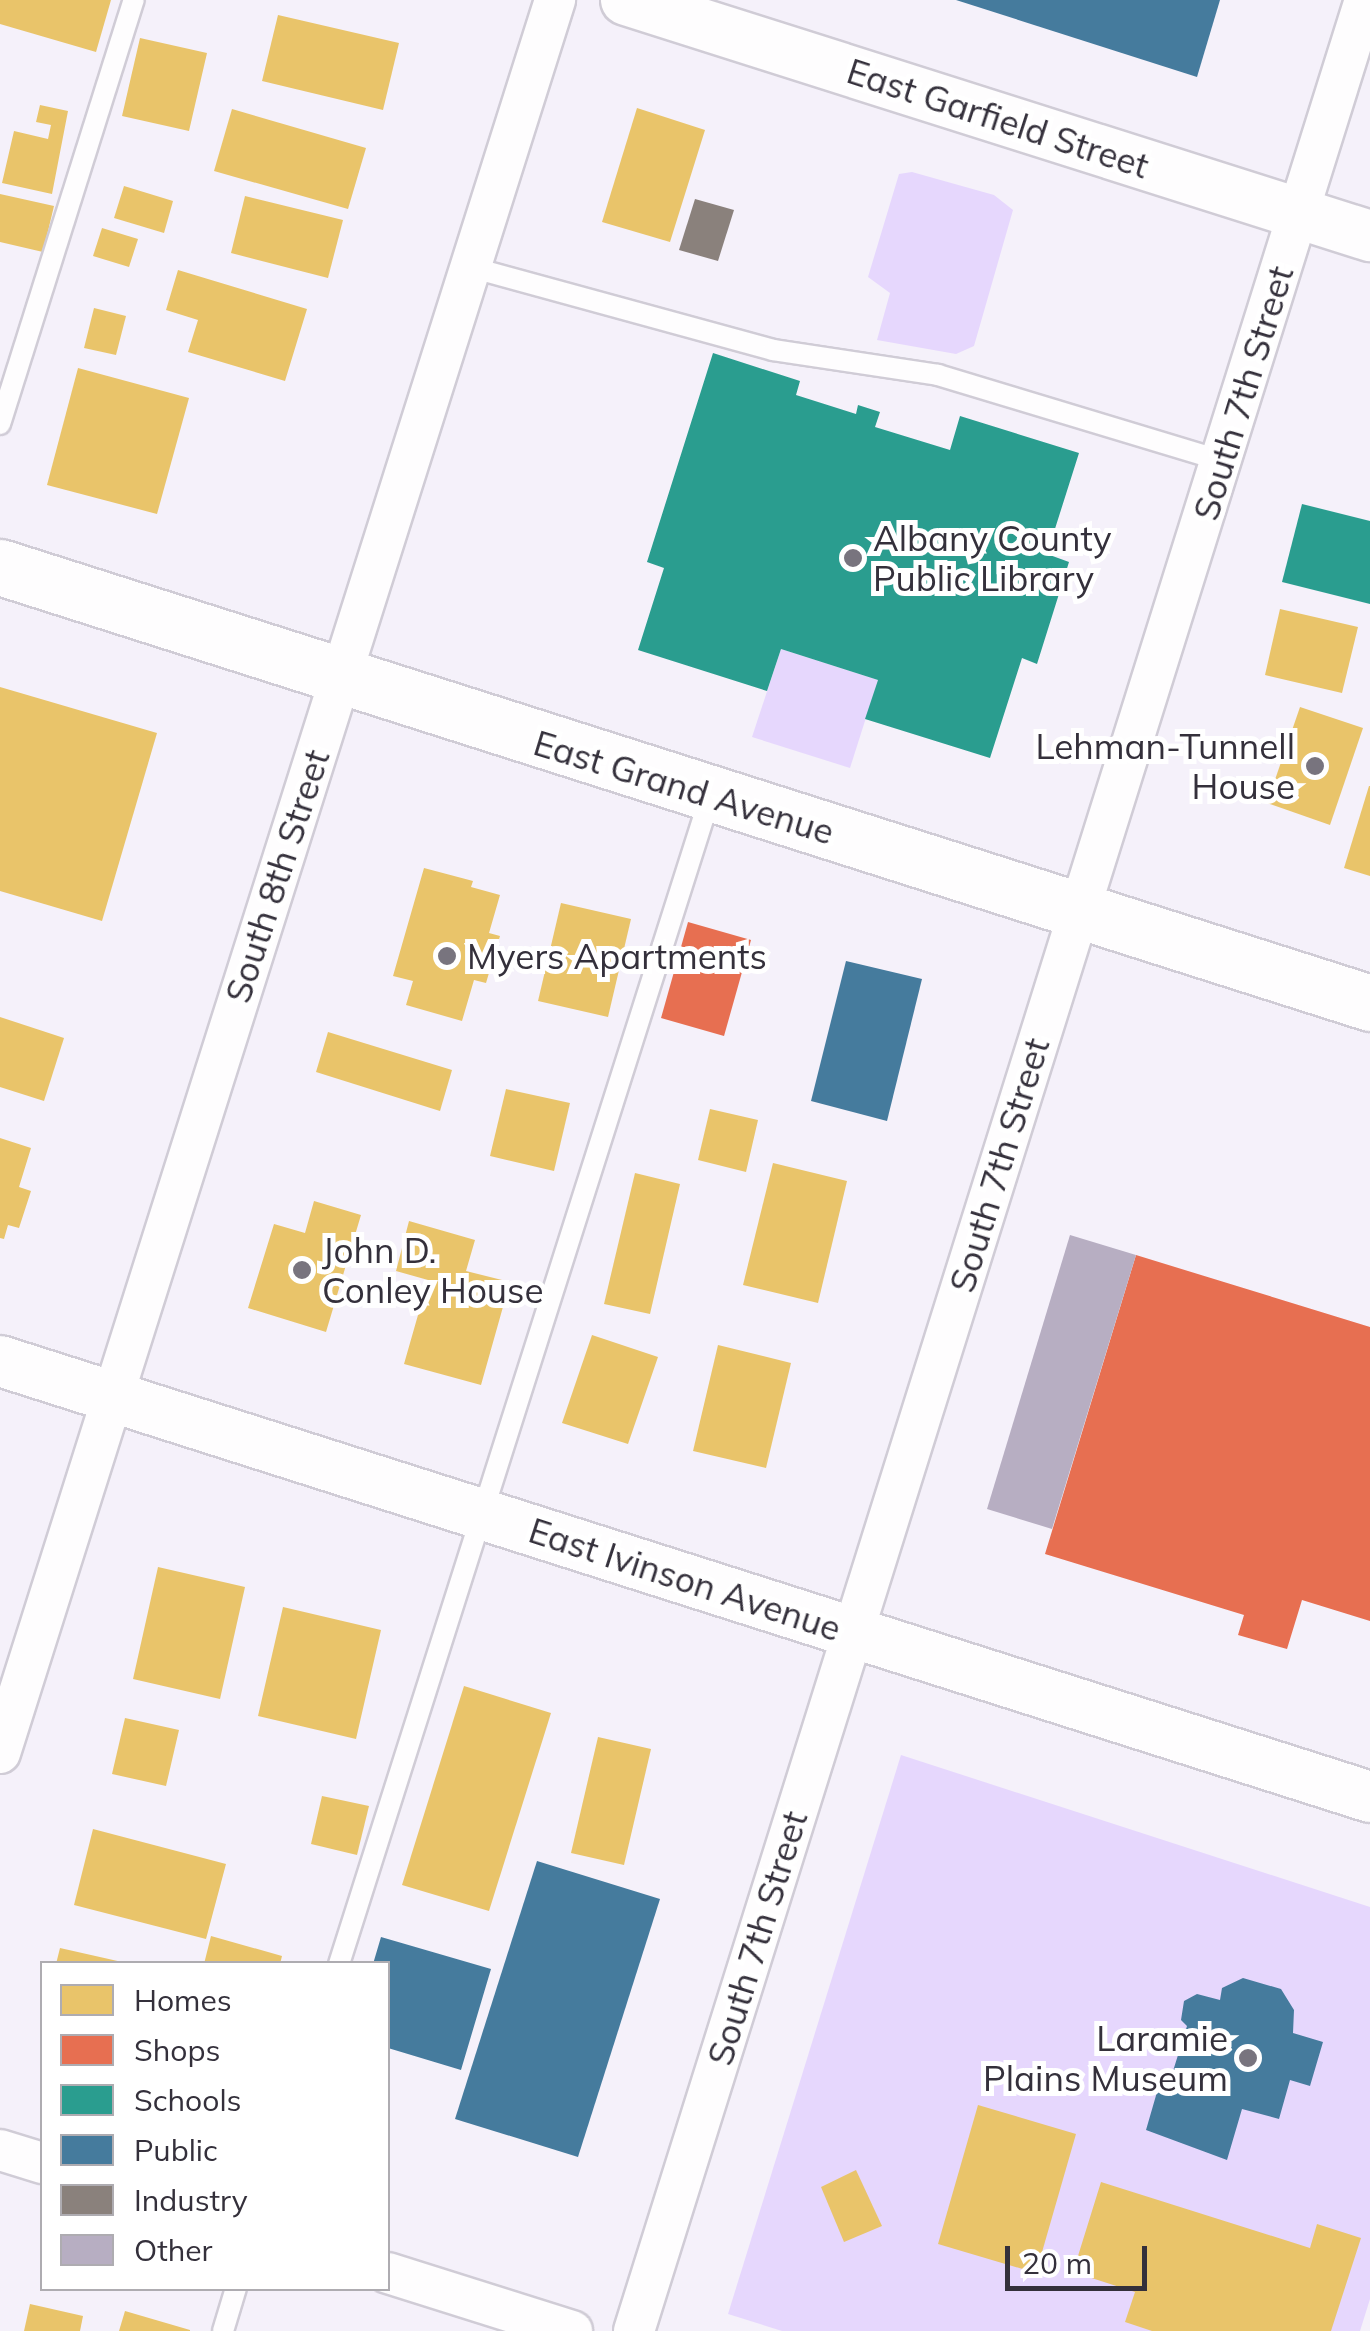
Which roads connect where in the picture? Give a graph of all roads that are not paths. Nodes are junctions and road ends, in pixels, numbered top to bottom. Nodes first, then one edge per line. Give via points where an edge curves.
1 (134, 0) edge
2 (555, 0) edge
3 (626, 0) edge
4 (1366, 0) edge
5 (1298, 214) junction
6 (1370, 236) edge
7 (470, 267) junction
8 (0, 424) edge
9 (1222, 461) junction
10 (0, 567) edge
11 (340, 679) junction
12 (710, 795) junction
13 (1079, 912) junction
14 (1370, 1003) edge
15 (0, 1361) edge
16 (112, 1397) junction
17 (480, 1514) junction
18 (853, 1632) junction
19 (0, 1753) edge
20 (1370, 1797) edge
21 (339, 1961) edge
22 (0, 2150) edge
23 (40, 2162) edge
24 (390, 2273) edge
25 (235, 2291) edge
26 (223, 2331) edge
27 (572, 2331) edge
28 (634, 2331) edge

1 - 8 lane
2 - 7 street, South 8th Street
3 - 5 street, East Garfield Street
4 - 5 street, South 7th Street
5 - 6 street, East Garfield Street
5 - 9 street, South 7th Street
7 - 9 lane via 773,350 938,376
7 - 11 street, South 8th Street
9 - 13 street, South 7th Street
10 - 11 main road, East Grand Avenue
11 - 12 main road, East Grand Avenue
11 - 16 street, South 8th Street
12 - 13 main road, East Grand Avenue
12 - 17 lane
13 - 14 main road, East Grand Avenue
13 - 18 street, South 7th Street
15 - 16 street, East Ivinson Avenue
16 - 17 street, East Ivinson Avenue
16 - 19 street, South 8th Street
17 - 18 street, East Ivinson Avenue
17 - 21 lane
18 - 20 street, East Ivinson Avenue
18 - 28 street, South 7th Street
22 - 23 street
24 - 27 street
25 - 26 lane

